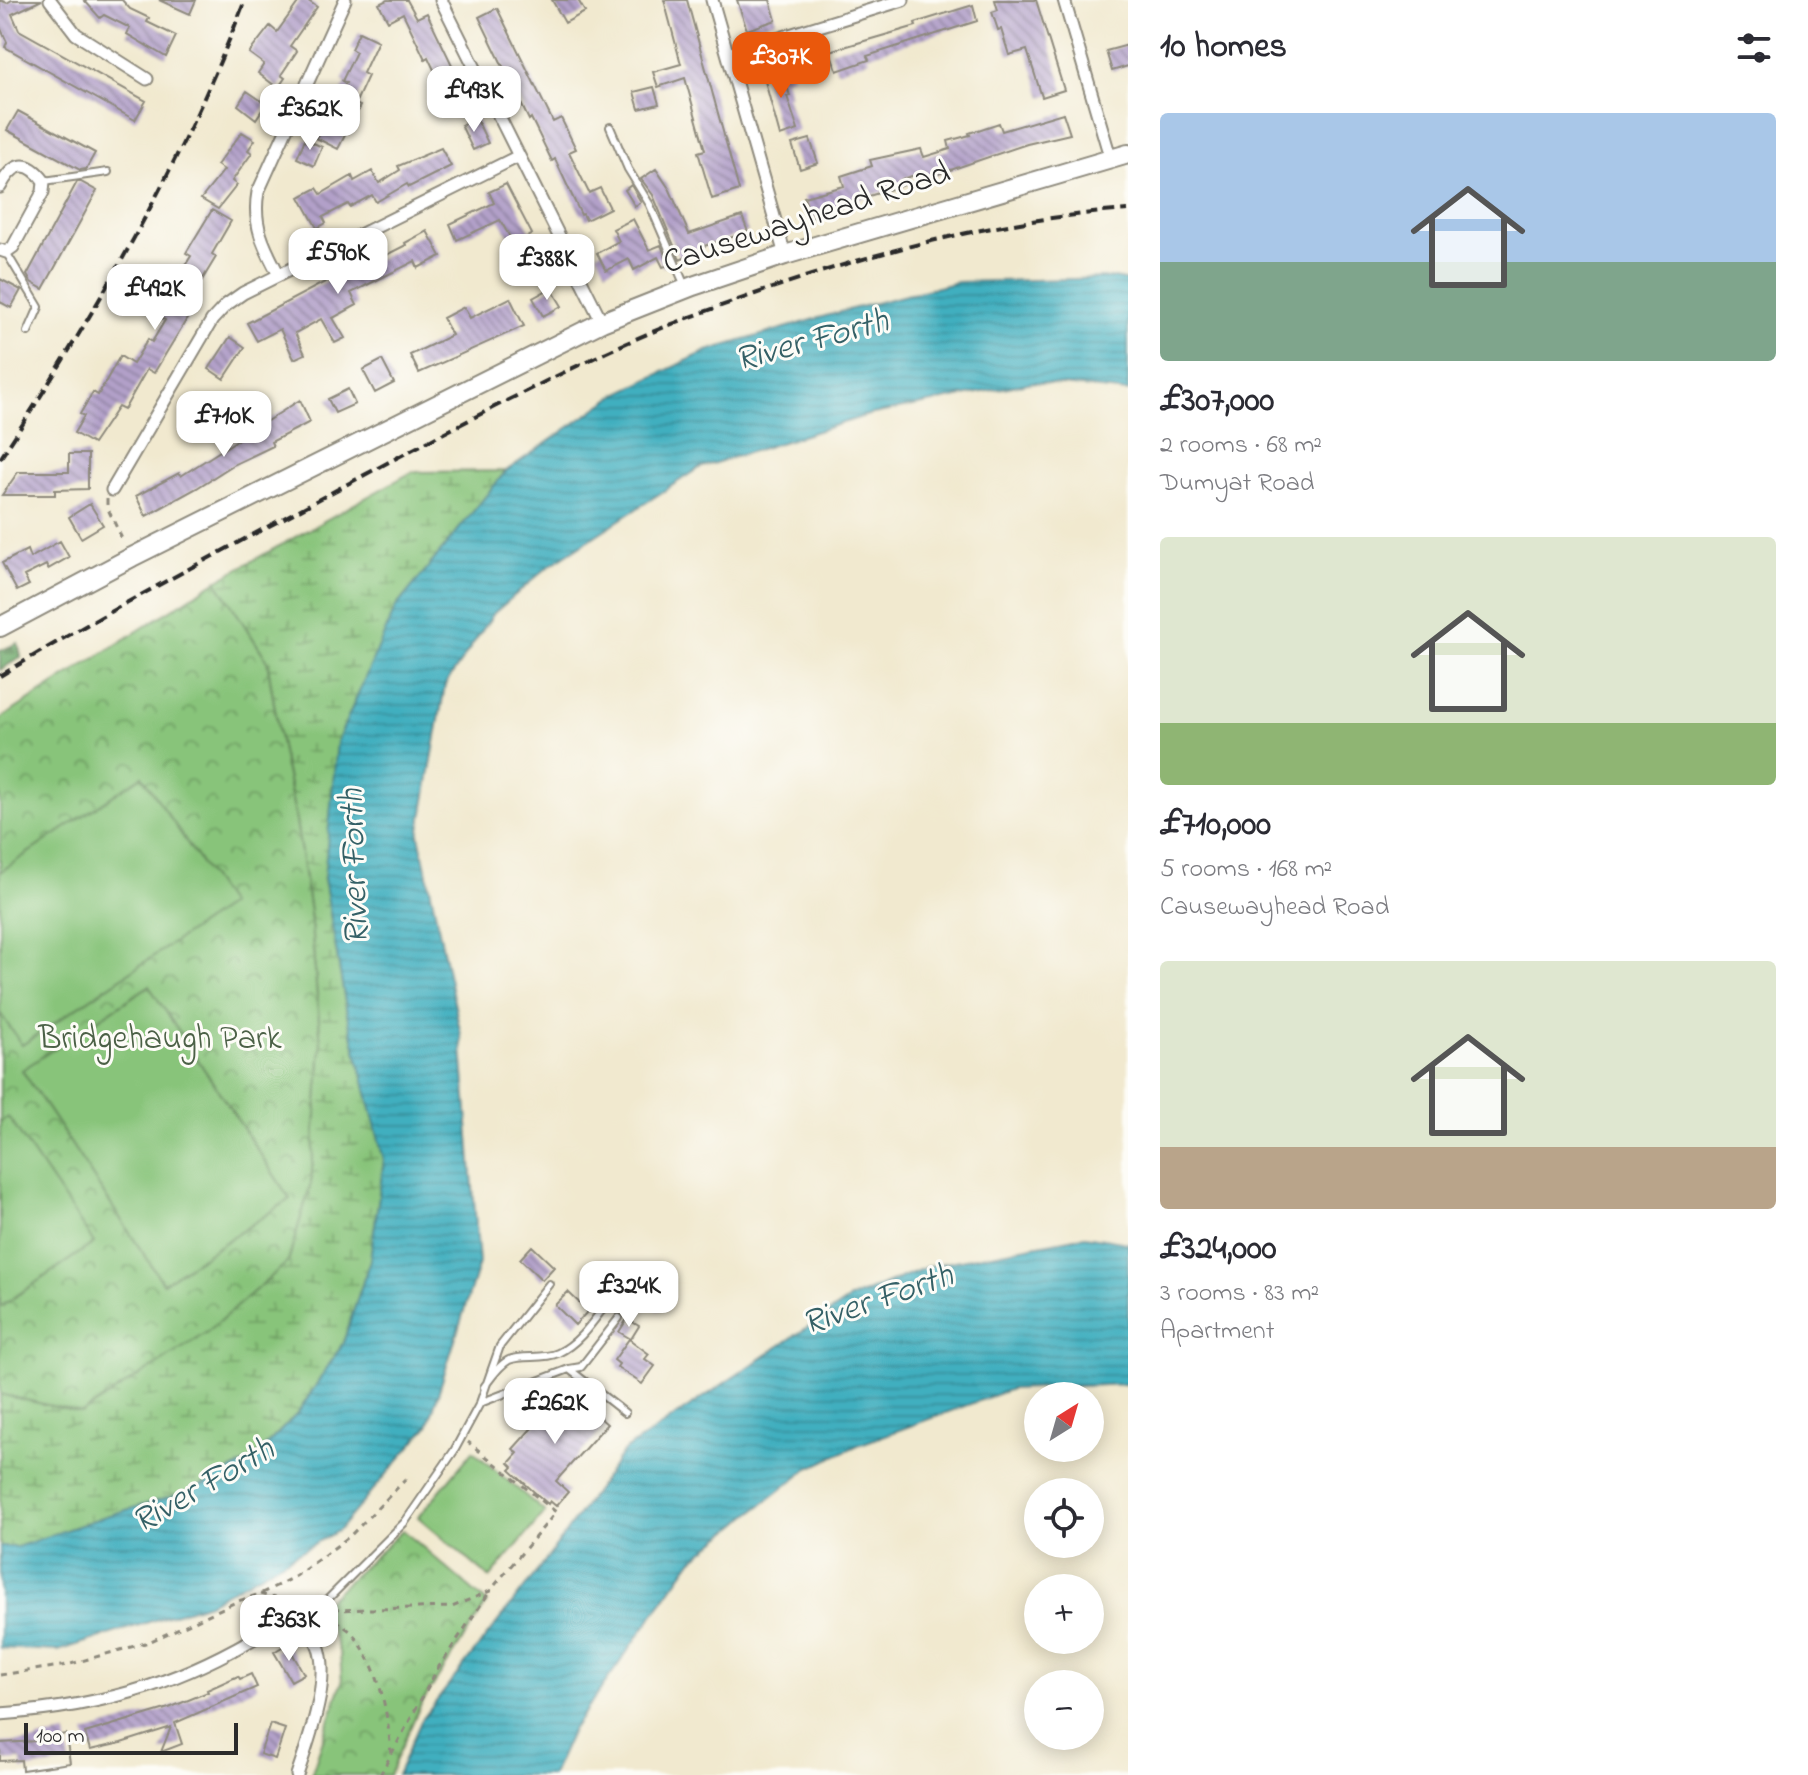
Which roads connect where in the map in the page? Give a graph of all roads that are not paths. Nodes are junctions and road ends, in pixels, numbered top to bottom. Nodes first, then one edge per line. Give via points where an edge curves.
1 (50, 0) edge
2 (345, 0) edge
3 (441, 0) edge
4 (712, 0) edge
5 (903, 0) edge
6 (1064, 0) edge
7 (887, 2) edge
8 (728, 54) junction
9 (147, 79) dead end
10 (610, 127) dead end
11 (519, 156) junction
12 (1120, 157) edge
13 (108, 172) dead end
14 (44, 181) junction
15 (0, 187) edge
16 (3, 251) edge
17 (785, 255) junction
18 (279, 275) junction
19 (686, 289) junction
20 (602, 322) junction
21 (28, 332) dead end
22 (112, 490) road end
23 (0, 627) edge
24 (549, 1284) dead end
25 (602, 1310) dead end
26 (619, 1318) dead end
27 (569, 1369) junction
28 (484, 1387) junction
29 (480, 1403) junction
30 (625, 1413) dead end
31 (300, 1627) junction
32 (0, 1714) edge
33 (297, 1775) edge

1 - 9 street via 76,34
2 - 18 street via 258,192 257,228
3 - 11 street
4 - 8 street
5 - 7 street
6 - 12 street
7 - 8 street
8 - 17 street
10 - 19 lane
11 - 18 street
11 - 20 street
12 - 17 main road, Causewayhead Road
13 - 14 lane
14 - 15 street via 27,167 16,166
14 - 16 street via 13,247
16 - 21 lane via 39,307
17 - 19 main road, Causewayhead Road
18 - 22 street via 243,293 212,320
19 - 20 main road, Causewayhead Road
20 - 23 main road, Causewayhead Road
24 - 28 lane via 500,1346
25 - 28 lane via 583,1335 560,1352 511,1359
26 - 27 lane via 581,1367
27 - 29 lane
27 - 30 lane
28 - 29 lane
29 - 31 lane via 405,1522
31 - 32 street via 281,1622 186,1674 122,1696
31 - 33 street via 319,1651 324,1681

